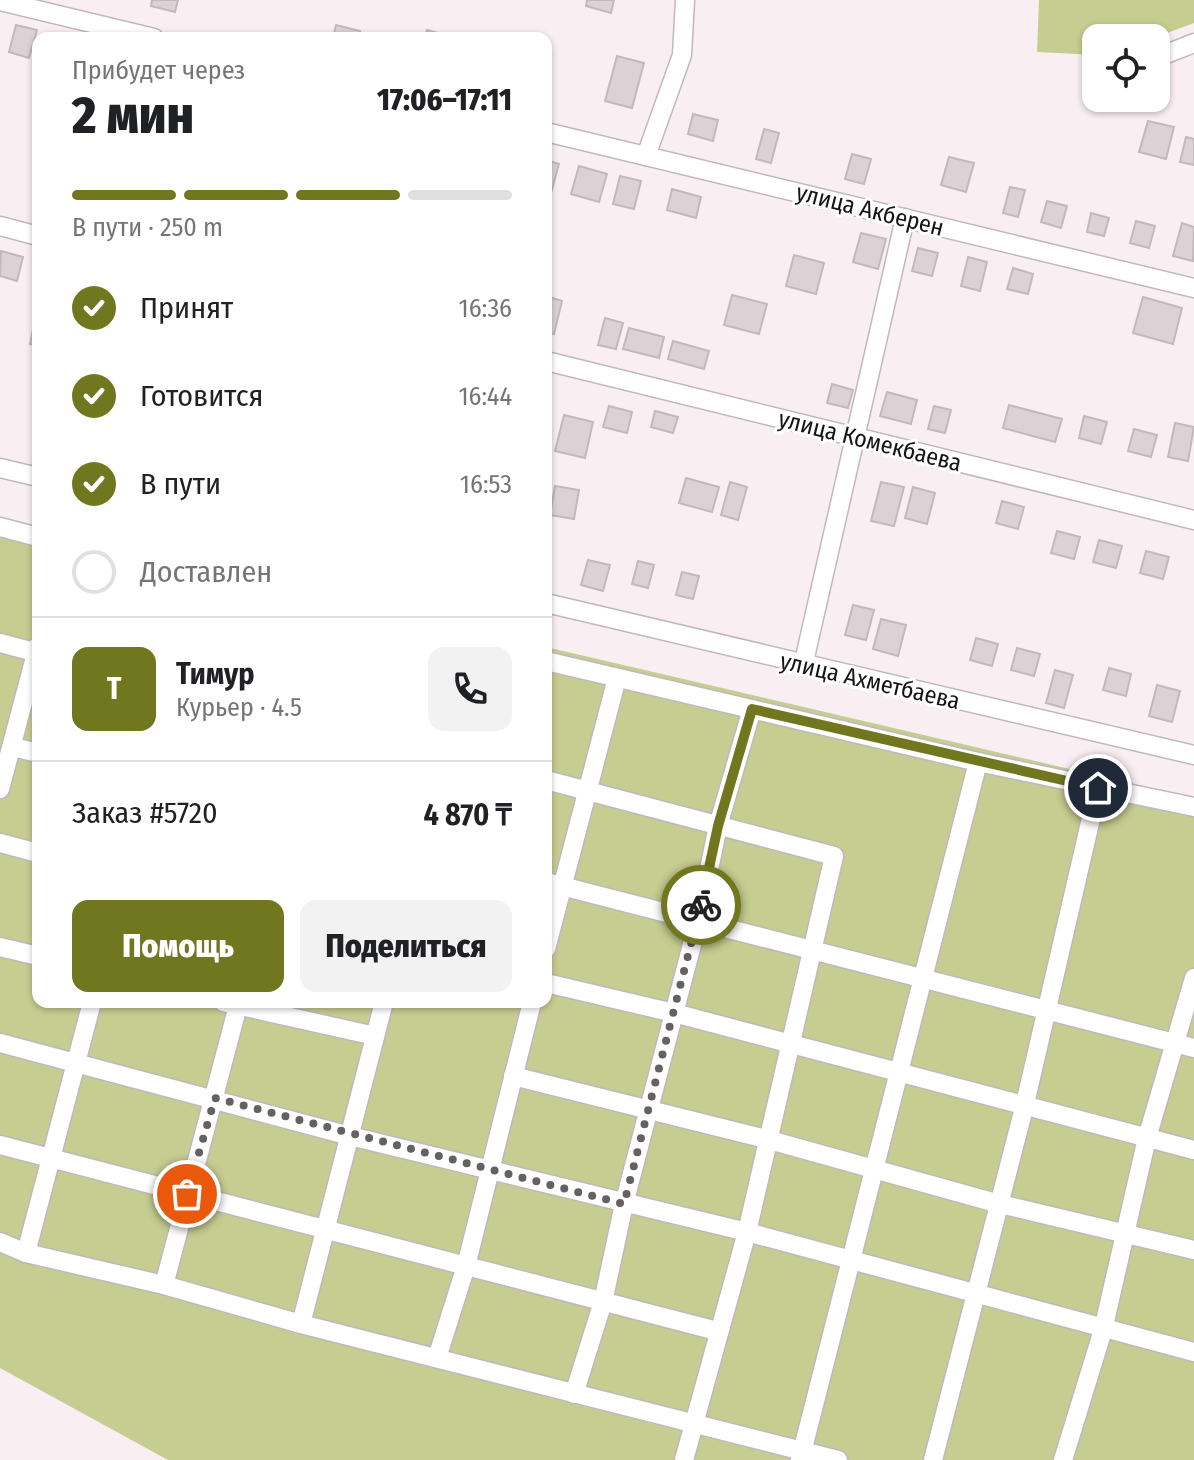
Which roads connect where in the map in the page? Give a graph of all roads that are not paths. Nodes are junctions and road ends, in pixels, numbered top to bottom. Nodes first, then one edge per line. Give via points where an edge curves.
1 (685, 0) edge
2 (0, 1) edge
3 (129, 32) edge
4 (1194, 43) edge
5 (1170, 52) edge
6 (552, 133) edge
7 (646, 156) junction
8 (905, 218) junction
9 (0, 226) edge
10 (32, 234) edge
11 (1194, 288) edge
12 (552, 362) edge
13 (857, 437) junction
14 (0, 468) edge
15 (32, 476) edge
16 (1194, 520) edge
17 (0, 527) edge
18 (32, 535) edge
19 (552, 604) edge
20 (0, 643) edge
21 (32, 649) edge
22 (552, 662) edge
23 (803, 666) junction
24 (32, 673) edge
25 (617, 678) junction
26 (752, 709) junction
27 (13, 747) junction
28 (32, 752) edge
29 (1194, 755) edge
30 (978, 762) junction
31 (552, 782) edge
32 (1098, 788) junction
33 (0, 789) edge
34 (585, 791) junction
35 (1194, 807) edge
36 (718, 826) junction
37 (0, 843) edge
38 (32, 851) edge
39 (554, 884) edge
40 (699, 918) junction
41 (0, 947) edge
42 (812, 947) junction
43 (32, 955) edge
44 (925, 977) junction
45 (1194, 978) edge
46 (552, 984) edge
47 (90, 1008) edge
48 (232, 1008) edge
49 (255, 1008) edge
50 (382, 1008) edge
51 (530, 1008) edge
52 (1045, 1008) junction
53 (674, 1013) junction
54 (375, 1036) junction
55 (0, 1043) edge
56 (789, 1044) junction
57 (1185, 1046) edge
58 (75, 1062) junction
59 (898, 1073) junction
60 (513, 1076) junction
61 (215, 1098) junction
62 (1024, 1108) junction
63 (649, 1113) junction
64 (350, 1136) junction
65 (1147, 1138) junction
66 (766, 1139) junction
67 (0, 1145) edge
68 (1194, 1150) edge
69 (49, 1158) junction
70 (874, 1169) junction
71 (491, 1171) junction
72 (187, 1194) junction
73 (996, 1203) junction
74 (624, 1204) junction
75 (327, 1232) junction
76 (747, 1232) junction
77 (1123, 1235) junction
78 (0, 1242) edge
79 (1194, 1250) edge
80 (26, 1253) junction
81 (851, 1262) junction
82 (466, 1266) junction
83 (164, 1285) junction
84 (975, 1295) junction
85 (603, 1302) junction
86 (301, 1324) junction
87 (1103, 1330) junction
88 (717, 1331) junction
89 (1194, 1352) edge
90 (437, 1358) junction
91 (574, 1394) junction
92 (693, 1423) junction
93 (801, 1456) edge
94 (684, 1460) edge
95 (838, 1460) edge
96 (933, 1460) edge
97 (1063, 1460) edge

1 - 7 street via 682,55
2 - 3 street
4 - 5 street
6 - 7 street, улица Акберен
7 - 8 street, улица Акберен
8 - 11 street, улица Акберен
8 - 13 street
9 - 10 street
12 - 13 street, улица Комекбаева
13 - 16 street, улица Комекбаева
13 - 23 street
14 - 15 street
17 - 18 street
19 - 23 street, улица Ахметбаева
20 - 21 street
22 - 25 street
23 - 29 street, улица Ахметбаева
24 - 27 street
25 - 26 street
25 - 34 street
26 - 30 street
26 - 36 street
27 - 28 street
27 - 33 street
30 - 32 street
30 - 44 street
31 - 34 street
32 - 35 street
32 - 52 street
34 - 36 street
34 - 39 street
36 - 40 street
36 - 42 street via 834,856
37 - 38 street
39 - 40 street
40 - 42 street
40 - 53 street
41 - 43 street
42 - 44 street
42 - 56 street
44 - 52 street
44 - 59 street
45 - 57 street
46 - 53 street
47 - 58 street
48 - 61 street
49 - 54 street
50 - 54 street
51 - 60 street
52 - 57 street
52 - 62 street
53 - 56 street
53 - 63 street
54 - 64 street
55 - 58 street
56 - 59 street
56 - 66 street
57 - 65 street
58 - 61 street
58 - 69 street
59 - 62 street
59 - 70 street
60 - 63 street
60 - 71 street
61 - 64 street
61 - 72 street
62 - 65 street
62 - 73 street
63 - 66 street
63 - 74 street
64 - 71 street
64 - 75 street
65 - 68 street
65 - 77 street
66 - 70 street
66 - 76 street
67 - 69 street
69 - 72 street
69 - 80 street
70 - 73 street
70 - 81 street
71 - 74 street
71 - 82 street
72 - 75 street
72 - 83 street
73 - 77 street
73 - 84 street
74 - 76 street
74 - 85 street
75 - 82 street
75 - 86 street
76 - 81 street
76 - 88 street
77 - 79 street
77 - 87 street
78 - 80 street
80 - 83 street
81 - 84 street
81 - 93 street
82 - 85 street
82 - 90 street
83 - 86 street
84 - 87 street
84 - 96 street
85 - 88 street
85 - 91 street
86 - 90 street
87 - 89 street
87 - 97 street
88 - 92 street
90 - 91 street
91 - 92 street
92 - 93 street
92 - 94 street
93 - 95 street

